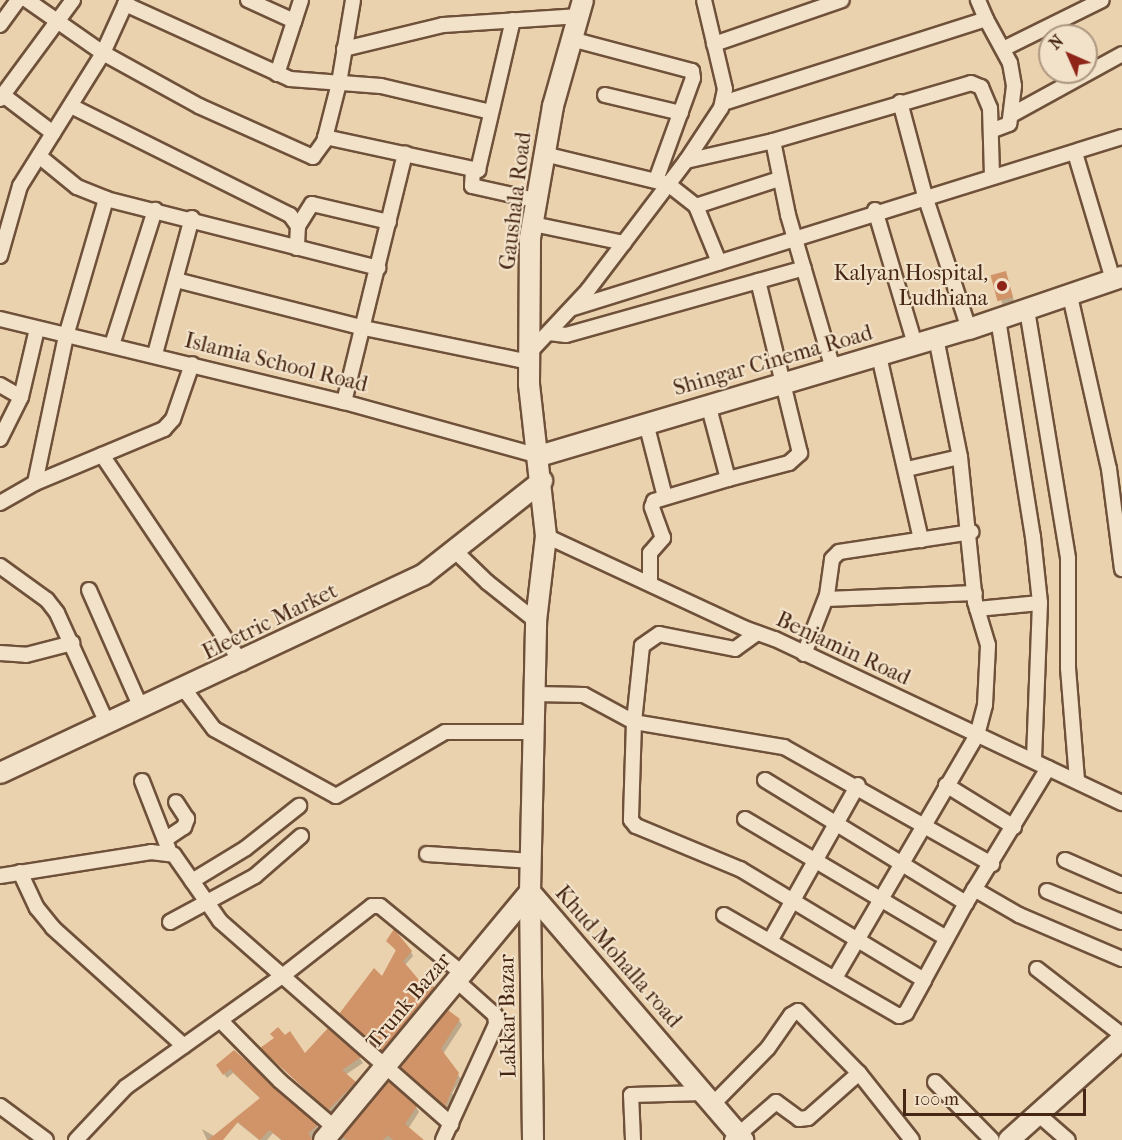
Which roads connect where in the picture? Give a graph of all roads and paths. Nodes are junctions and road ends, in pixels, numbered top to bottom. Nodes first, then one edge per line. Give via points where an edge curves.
1 (18, 0) edge
2 (27, 0) edge
3 (73, 0) edge
4 (248, 0) edge
5 (301, 0) edge
6 (353, 0) edge
7 (703, 0) edge
8 (842, 0) edge
9 (1102, 0) edge
10 (982, 1) edge
11 (126, 2) edge
12 (580, 8) edge
13 (986, 19) junction
14 (513, 20) junction
15 (294, 21) junction
16 (56, 22) junction
17 (0, 25) edge
18 (571, 39) junction
19 (714, 44) junction
20 (344, 49) junction
21 (1003, 49) junction
22 (103, 53) junction
23 (1122, 54) edge
24 (277, 74) junction
25 (339, 83) junction
26 (605, 95) dead end
27 (2, 97) edge
28 (900, 102) junction
29 (723, 103) junction
30 (71, 106) junction
31 (491, 112) junction
32 (681, 113) junction
33 (1013, 114) junction
34 (991, 131) junction
35 (53, 134) junction
36 (325, 137) junction
37 (1122, 139) edge
38 (773, 141) junction
39 (405, 153) junction
40 (1075, 153) junction
41 (544, 154) junction
42 (39, 156) junction
43 (686, 160) junction
44 (472, 171) junction
45 (992, 176) junction
46 (779, 179) junction
47 (662, 182) junction
48 (925, 196) junction
49 (106, 199) junction
50 (535, 200) junction
51 (696, 206) junction
52 (155, 210) junction
53 (875, 210) junction
54 (192, 218) junction
55 (388, 222) junction
56 (533, 224) junction
57 (298, 226) junction
58 (794, 237) junction
59 (624, 243) junction
60 (297, 248) junction
61 (0, 256) edge
62 (719, 262) junction
63 (378, 268) junction
64 (804, 268) junction
65 (1118, 279) edge
66 (176, 280) junction
67 (758, 281) junction
68 (1070, 296) junction
69 (573, 308) junction
70 (1027, 310) junction
71 (0, 319) edge
72 (998, 319) junction
73 (364, 328) junction
74 (37, 329) junction
75 (969, 329) junction
76 (549, 333) junction
77 (66, 336) junction
78 (936, 338) junction
79 (915, 344) junction
80 (112, 345) junction
81 (155, 354) junction
82 (879, 356) junction
83 (530, 357) junction
84 (192, 364) junction
85 (833, 369) junction
86 (783, 384) junction
87 (0, 385) edge
88 (21, 398) junction
89 (344, 402) junction
90 (708, 404) junction
91 (646, 423) junction
92 (0, 439) edge
93 (102, 455) junction
94 (539, 456) junction
95 (960, 457) junction
96 (907, 469) junction
97 (728, 479) junction
98 (542, 481) junction
99 (35, 483) junction
100 (1117, 484) edge
101 (665, 497) junction
102 (0, 503) edge
103 (971, 532) junction
104 (546, 536) junction
105 (921, 540) junction
106 (455, 551) junction
107 (0, 566) edge
108 (1122, 569) edge
109 (650, 583) junction
110 (89, 590) dead end
111 (975, 593) junction
112 (826, 599) junction
113 (1040, 603) junction
114 (977, 609) junction
115 (536, 621) junction
116 (757, 633) junction
117 (72, 643) junction
118 (0, 653) edge
119 (804, 654) junction
120 (242, 663) junction
121 (184, 689) junction
122 (535, 694) junction
123 (141, 708) junction
124 (634, 722) junction
125 (106, 723) junction
126 (534, 732) junction
127 (977, 735) junction
128 (1034, 761) junction
129 (1048, 768) junction
130 (0, 773) edge
131 (765, 780) dead end
132 (142, 781) dead end
133 (1077, 781) junction
134 (858, 785) junction
135 (946, 785) junction
136 (176, 802) dead end
137 (1122, 803) edge
138 (299, 806) dead end
139 (745, 819) dead end
140 (836, 824) junction
141 (924, 825) junction
142 (1014, 827) junction
143 (301, 836) dead end
144 (166, 839) junction
145 (170, 853) junction
146 (426, 854) dead end
147 (1065, 860) dead end
148 (533, 861) junction
149 (901, 861) junction
150 (815, 863) junction
151 (992, 864) junction
152 (20, 872) junction
153 (0, 876) edge
154 (192, 880) junction
155 (1122, 885) edge
156 (975, 889) junction
157 (1047, 891) dead end
158 (530, 892) junction
159 (878, 900) junction
160 (205, 903) junction
161 (793, 903) junction
162 (966, 903) junction
163 (724, 915) dead end
164 (170, 922) dead end
165 (1122, 922) edge
166 (946, 938) junction
167 (857, 939) junction
168 (770, 941) junction
169 (1122, 960) edge
170 (1037, 969) dead end
171 (282, 977) junction
172 (460, 978) junction
173 (835, 978) junction
174 (924, 980) junction
175 (221, 1021) junction
176 (1122, 1037) edge
177 (184, 1046) junction
178 (385, 1066) junction
179 (859, 1073) junction
180 (935, 1082) dead end
181 (709, 1098) junction
182 (0, 1106) edge
183 (1039, 1114) junction
184 (451, 1124) junction
185 (329, 1134) edge
186 (738, 1138) edge
187 (1013, 1139) edge
188 (46, 1140) edge
189 (76, 1140) edge
190 (443, 1140) edge
191 (533, 1140) edge
192 (633, 1140) edge
193 (912, 1140) edge
194 (992, 1140) edge
195 (1068, 1140) edge

1 - 17 street
2 - 16 street
3 - 16 street
4 - 15 street
5 - 15 street
6 - 20 street
7 - 19 street
8 - 19 street
9 - 21 street
10 - 13 street
11 - 22 street
11 - 24 street
12 - 14 street
12 - 18 street, Gaushala Road
13 - 21 street
13 - 29 street
14 - 20 street via 443,25
14 - 31 street
15 - 24 street
16 - 22 street
16 - 27 street
18 - 32 street via 690,69 693,78
18 - 41 street, Gaushala Road
19 - 29 street via 725,89
20 - 25 street
21 - 33 street via 1012,72
22 - 30 street
22 - 36 street via 199,106 303,155 318,153
23 - 33 street
24 - 25 street via 299,81
25 - 31 street via 381,86
25 - 36 street
26 - 32 street
27 - 35 street
28 - 34 street via 953,86 976,84 990,108
28 - 38 street
28 - 48 street
29 - 43 street
30 - 35 street
30 - 57 street via 284,212
31 - 44 street via 481,164
32 - 47 street
33 - 34 street via 1007,127
34 - 45 street
35 - 42 street
36 - 39 street
37 - 40 street
38 - 43 street
38 - 46 street
39 - 44 street
39 - 55 street
40 - 45 street
40 - 65 street
41 - 47 street
41 - 50 street, Gaushala Road
42 - 49 street via 77,188
42 - 61 street via 20,186
43 - 47 street
44 - 50 street via 472,186
45 - 48 street
46 - 51 street
46 - 58 street
47 - 51 street
47 - 59 street
48 - 53 street
48 - 75 street
49 - 52 street
49 - 77 street
50 - 56 street, Gaushala Road
51 - 62 street
52 - 54 street
52 - 80 street
53 - 58 street
53 - 79 street
54 - 60 street
54 - 66 street
55 - 57 street via 312,204
55 - 63 street
56 - 59 street
56 - 83 street, Gaushala Road
57 - 60 street
58 - 62 street
58 - 64 street
59 - 69 street
60 - 63 street
62 - 69 street
63 - 73 street
64 - 67 street
64 - 85 street
65 - 68 street, Shingar Cinema Road
66 - 73 street
66 - 81 street
67 - 76 street via 566,335
67 - 86 street
68 - 70 street, Shingar Cinema Road
68 - 100 street
69 - 76 street
70 - 72 street, Shingar Cinema Road
70 - 133 street via 1068,559 1068,668
71 - 74 street, Islamia School Road
72 - 75 street, Shingar Cinema Road
72 - 113 street
73 - 83 street
73 - 89 street
74 - 77 street, Islamia School Road
74 - 88 street
75 - 78 street, Shingar Cinema Road
76 - 83 street
77 - 80 street, Islamia School Road
77 - 99 street
78 - 79 street, Shingar Cinema Road
78 - 95 street
79 - 82 street, Shingar Cinema Road
80 - 81 street, Islamia School Road
81 - 84 street, Islamia School Road
82 - 85 street, Shingar Cinema Road
82 - 96 street
83 - 94 street, Gaushala Road
84 - 89 street, Islamia School Road
84 - 93 street via 169,425
85 - 86 street, Shingar Cinema Road
86 - 90 street, Shingar Cinema Road
86 - 97 street via 800,442 798,459
87 - 88 street
88 - 92 street
89 - 94 street, Islamia School Road
90 - 91 street, Shingar Cinema Road
90 - 97 street
91 - 94 street, Shingar Cinema Road
91 - 101 street
93 - 99 street
93 - 120 street
94 - 98 street, Gaushala Road
95 - 96 street
95 - 103 street
96 - 105 street
97 - 101 street
98 - 104 street, Gaushala Road
98 - 106 street, Electric Market
99 - 102 street
100 - 108 street
101 - 109 street via 653,503 663,538 650,553
103 - 105 street
103 - 111 street
104 - 109 street, Benjamin Road
104 - 115 street, Gaushala Road
105 - 112 street via 839,552 829,566
106 - 115 street
106 - 120 street, Electric Market via 423,575
107 - 117 street via 47,600
109 - 116 street, Benjamin Road
110 - 123 street
111 - 112 street
111 - 114 street
112 - 119 street
113 - 114 street
113 - 128 street
114 - 127 street via 988,645 985,705
115 - 122 street, Khud Mohalla road
116 - 119 street, Benjamin Road
116 - 124 street via 735,649 659,634 650,637 642,646
117 - 118 street via 26,655
117 - 125 street
119 - 127 street, Benjamin Road
120 - 121 street, Electric Market
121 - 123 street, Electric Market
121 - 126 street via 214,729 336,796 446,732
122 - 124 street via 591,697
122 - 126 street, Khud Mohalla road
123 - 125 street, Electric Market
124 - 134 street via 784,747
124 - 161 street via 630,814 633,823 724,862
125 - 130 street, Electric Market
126 - 148 street, Khud Mohalla road
127 - 128 street, Benjamin Road
127 - 135 street
128 - 129 street, Benjamin Road
129 - 133 street, Benjamin Road
129 - 142 street
131 - 140 street
132 - 144 street
133 - 137 street, Benjamin Road
134 - 140 street
134 - 141 street
135 - 141 street
135 - 142 street
136 - 144 street via 187,819 184,827
138 - 154 street via 246,848
139 - 150 street
140 - 149 street
140 - 150 street
141 - 149 street
141 - 151 street
142 - 151 street
143 - 160 street via 255,876
144 - 145 street
145 - 152 street via 151,852
145 - 154 street via 180,860
146 - 148 street
147 - 155 street
148 - 158 street, Khud Mohalla road
149 - 159 street
149 - 162 street
150 - 159 street
150 - 161 street
151 - 156 street
152 - 153 street
152 - 177 street via 34,902 53,928
154 - 160 street
156 - 162 street
156 - 169 street via 1019,915
157 - 165 street
158 - 172 street, Trunk Bazar
158 - 181 street, Khud Mohalla road
158 - 191 street, Lakkar Bazar
159 - 166 street
159 - 167 street
160 - 164 street
160 - 171 street
161 - 167 street
161 - 168 street
162 - 166 street
163 - 168 street
166 - 174 street
167 - 173 street
167 - 174 street
168 - 173 street
170 - 176 street
171 - 172 street via 376,905
171 - 175 street
171 - 178 street
172 - 178 street, Trunk Bazar
172 - 184 street via 495,1015 496,1024
173 - 174 street via 899,1016 906,1013
175 - 177 street
175 - 185 street
176 - 183 street
177 - 189 street via 126,1087
178 - 184 street
178 - 185 street, Trunk Bazar
179 - 181 street via 824,1033 796,1011 768,1048
179 - 186 street via 808,1118 799,1119 776,1102
179 - 193 street
180 - 194 street
181 - 186 street, Khud Mohalla road
181 - 192 street via 631,1095
182 - 188 street
183 - 187 street
183 - 195 street
184 - 190 street

